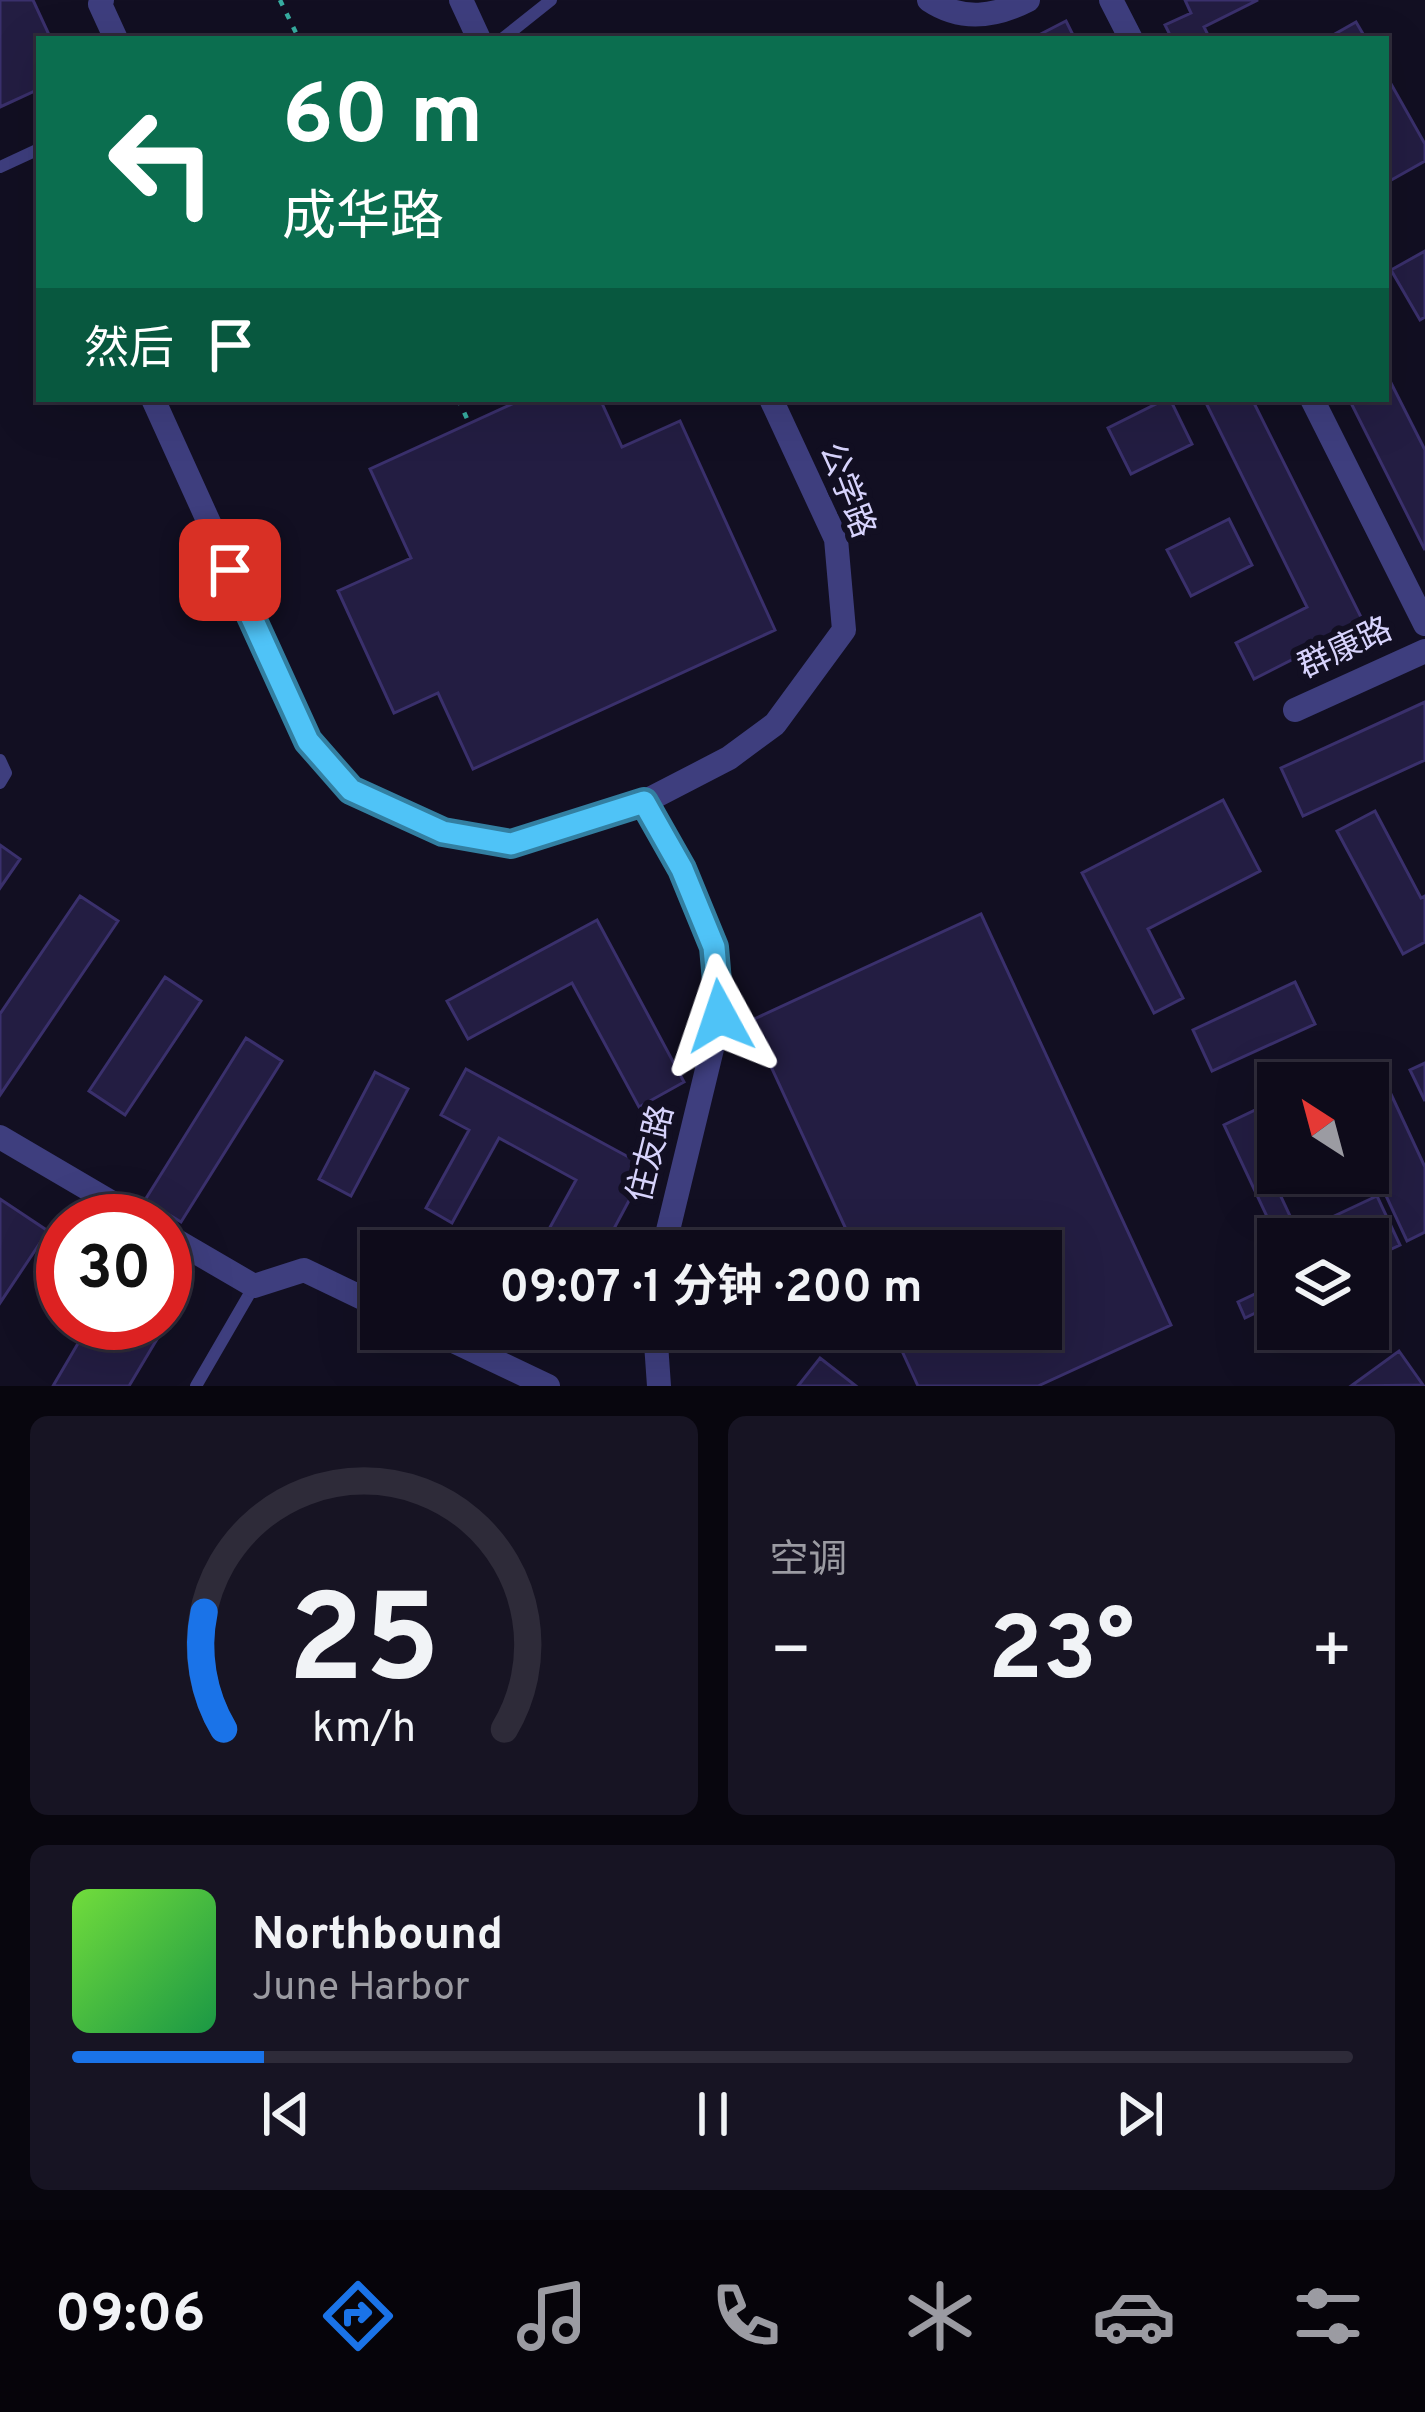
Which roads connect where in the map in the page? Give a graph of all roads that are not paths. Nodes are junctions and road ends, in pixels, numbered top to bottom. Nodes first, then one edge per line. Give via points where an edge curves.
1 (102, 0) edge
2 (461, 0) edge
3 (550, 0) edge
4 (929, 0) edge
5 (1028, 0) edge
6 (1112, 0) edge
7 (115, 36) edge
8 (478, 36) edge
9 (506, 36) edge
10 (1130, 36) edge
11 (36, 150) edge
12 (0, 166) edge
13 (154, 402) edge
14 (772, 402) edge
15 (1314, 402) edge
16 (1425, 623) edge
17 (1425, 651) edge
18 (1295, 710) dead end
19 (0, 760) edge
20 (0, 782) edge
21 (644, 802) junction
22 (0, 1137) edge
23 (96, 1194) edge
24 (669, 1230) edge
25 (192, 1250) edge
26 (254, 1286) junction
27 (360, 1297) edge
28 (472, 1350) edge
29 (656, 1350) edge
30 (196, 1386) edge
31 (548, 1386) edge
32 (659, 1386) edge

1 - 7 street
2 - 8 street
3 - 9 lane
4 - 5 street via 965,16 1004,13
6 - 10 street
11 - 12 lane
13 - 21 street, 公学路 via 308,741 351,790 443,832 511,844
14 - 21 street, 公学路 via 836,539 844,630 775,724
15 - 16 street
17 - 18 street, 群康路
19 - 20 lane
21 - 24 street, 住友路 via 714,947 720,1016
22 - 23 street
25 - 26 street
26 - 27 street via 304,1270
26 - 30 lane
28 - 31 street
29 - 32 street

